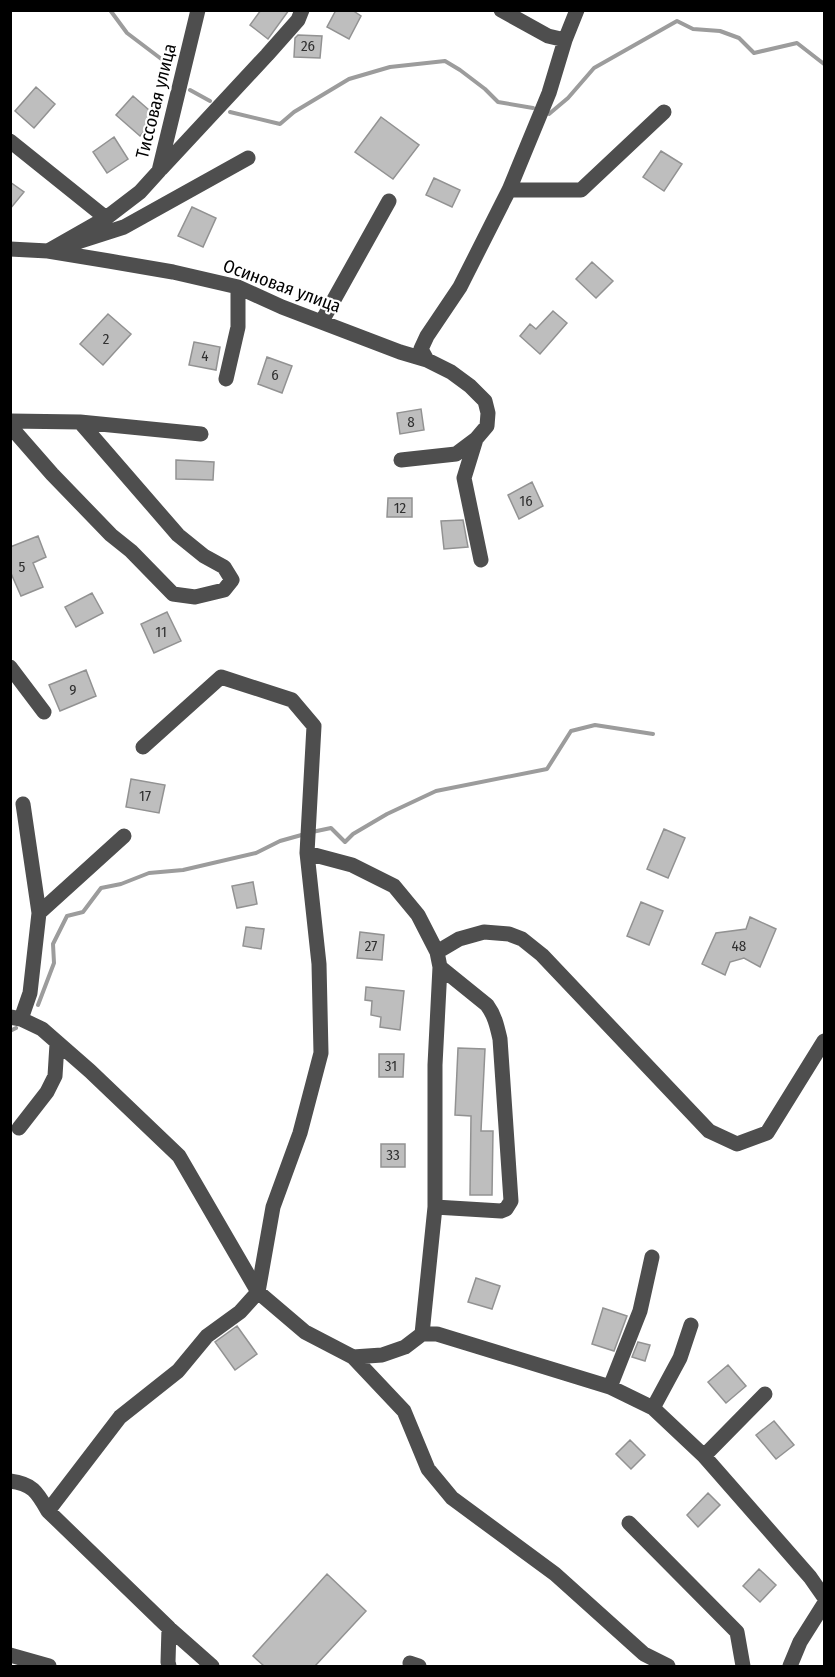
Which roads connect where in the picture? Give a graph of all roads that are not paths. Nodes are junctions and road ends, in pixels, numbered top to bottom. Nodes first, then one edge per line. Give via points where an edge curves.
1 (198, 10) edge
2 (302, 10) edge
3 (501, 10) edge
4 (577, 10) edge
5 (565, 40) junction
6 (664, 112) dead end
7 (10, 141) edge
8 (248, 158) dead end
9 (159, 171) junction
10 (509, 190) junction
11 (389, 201) dead end
12 (106, 218) junction
13 (10, 249) edge
14 (48, 251) junction
15 (238, 287) junction
16 (322, 321) junction
17 (427, 360) junction
18 (226, 379) dead end
19 (10, 421) edge
20 (80, 422) junction
21 (10, 426) edge
22 (201, 434) dead end
23 (476, 439) junction
24 (401, 460) dead end
25 (481, 560) dead end
26 (10, 667) edge
27 (44, 712) dead end
28 (143, 747) dead end
29 (23, 804) dead end
30 (124, 836) dead end
31 (308, 848) junction
32 (39, 914) junction
33 (438, 960) junction
34 (16, 1018) edge
35 (825, 1041) edge
36 (57, 1044) junction
37 (19, 1128) dead end
38 (435, 1207) junction
39 (652, 1257) dead end
40 (258, 1292) junction
41 (691, 1325) dead end
42 (422, 1334) junction
43 (353, 1357) junction
44 (610, 1387) junction
45 (765, 1394) dead end
46 (653, 1408) junction
47 (704, 1456) junction
48 (10, 1481) edge
49 (48, 1511) junction
50 (629, 1523) dead end
51 (825, 1597) edge
52 (825, 1604) edge
53 (169, 1628) junction
54 (10, 1655) edge
55 (50, 1666) edge
56 (169, 1666) edge
57 (212, 1666) edge
58 (668, 1666) edge
59 (743, 1666) edge
60 (790, 1666) edge

1 - 9 street, Тиссовая улица
2 - 9 street via 267,55
3 - 5 street via 548,36
4 - 5 street
5 - 10 street via 549,93
6 - 10 street via 581,190
7 - 12 street
8 - 14 street via 124,227
9 - 12 street, Тиссовая улица via 140,192
10 - 17 street via 460,287 427,336 421,349
11 - 16 street
12 - 14 street, Тиссовая улица
13 - 14 street
14 - 15 street, Осиновая улица
15 - 16 street, Осиновая улица
15 - 18 street via 238,327
16 - 17 street, Осиновая улица
17 - 23 street, Осиновая улица via 451,372 485,401 487,426
19 - 20 street
20 - 21 street via 178,535 224,567 232,580 224,590 195,597 173,594 111,535
20 - 22 street
23 - 24 street via 456,454
23 - 25 street via 464,478
26 - 27 street
28 - 31 street via 221,677 292,700 314,726
29 - 32 street
30 - 32 street
31 - 33 street via 394,886 418,915
31 - 40 street via 319,964 321,1053 300,1133 273,1207
32 - 34 street via 30,993
33 - 35 street via 459,939 483,932 522,939 542,955 709,1131 737,1144 767,1133
33 - 38 street
33 - 38 street via 487,1005 497,1024 511,1201 501,1211
34 - 36 street via 42,1029
36 - 37 street via 55,1076
36 - 40 street via 179,1156
38 - 42 street
39 - 44 street via 640,1311
40 - 43 street via 305,1332
40 - 49 street via 240,1312 207,1336 178,1371 120,1417
41 - 46 street via 680,1358
42 - 43 street via 405,1347 381,1355
42 - 44 street via 437,1334
43 - 58 street via 404,1411 428,1468 452,1498 555,1574 644,1654
44 - 46 street
45 - 47 street
46 - 47 street
47 - 51 street
48 - 49 street via 36,1490
49 - 53 street
50 - 59 street via 737,1632
52 - 60 street
53 - 56 street
53 - 57 street
54 - 55 street

